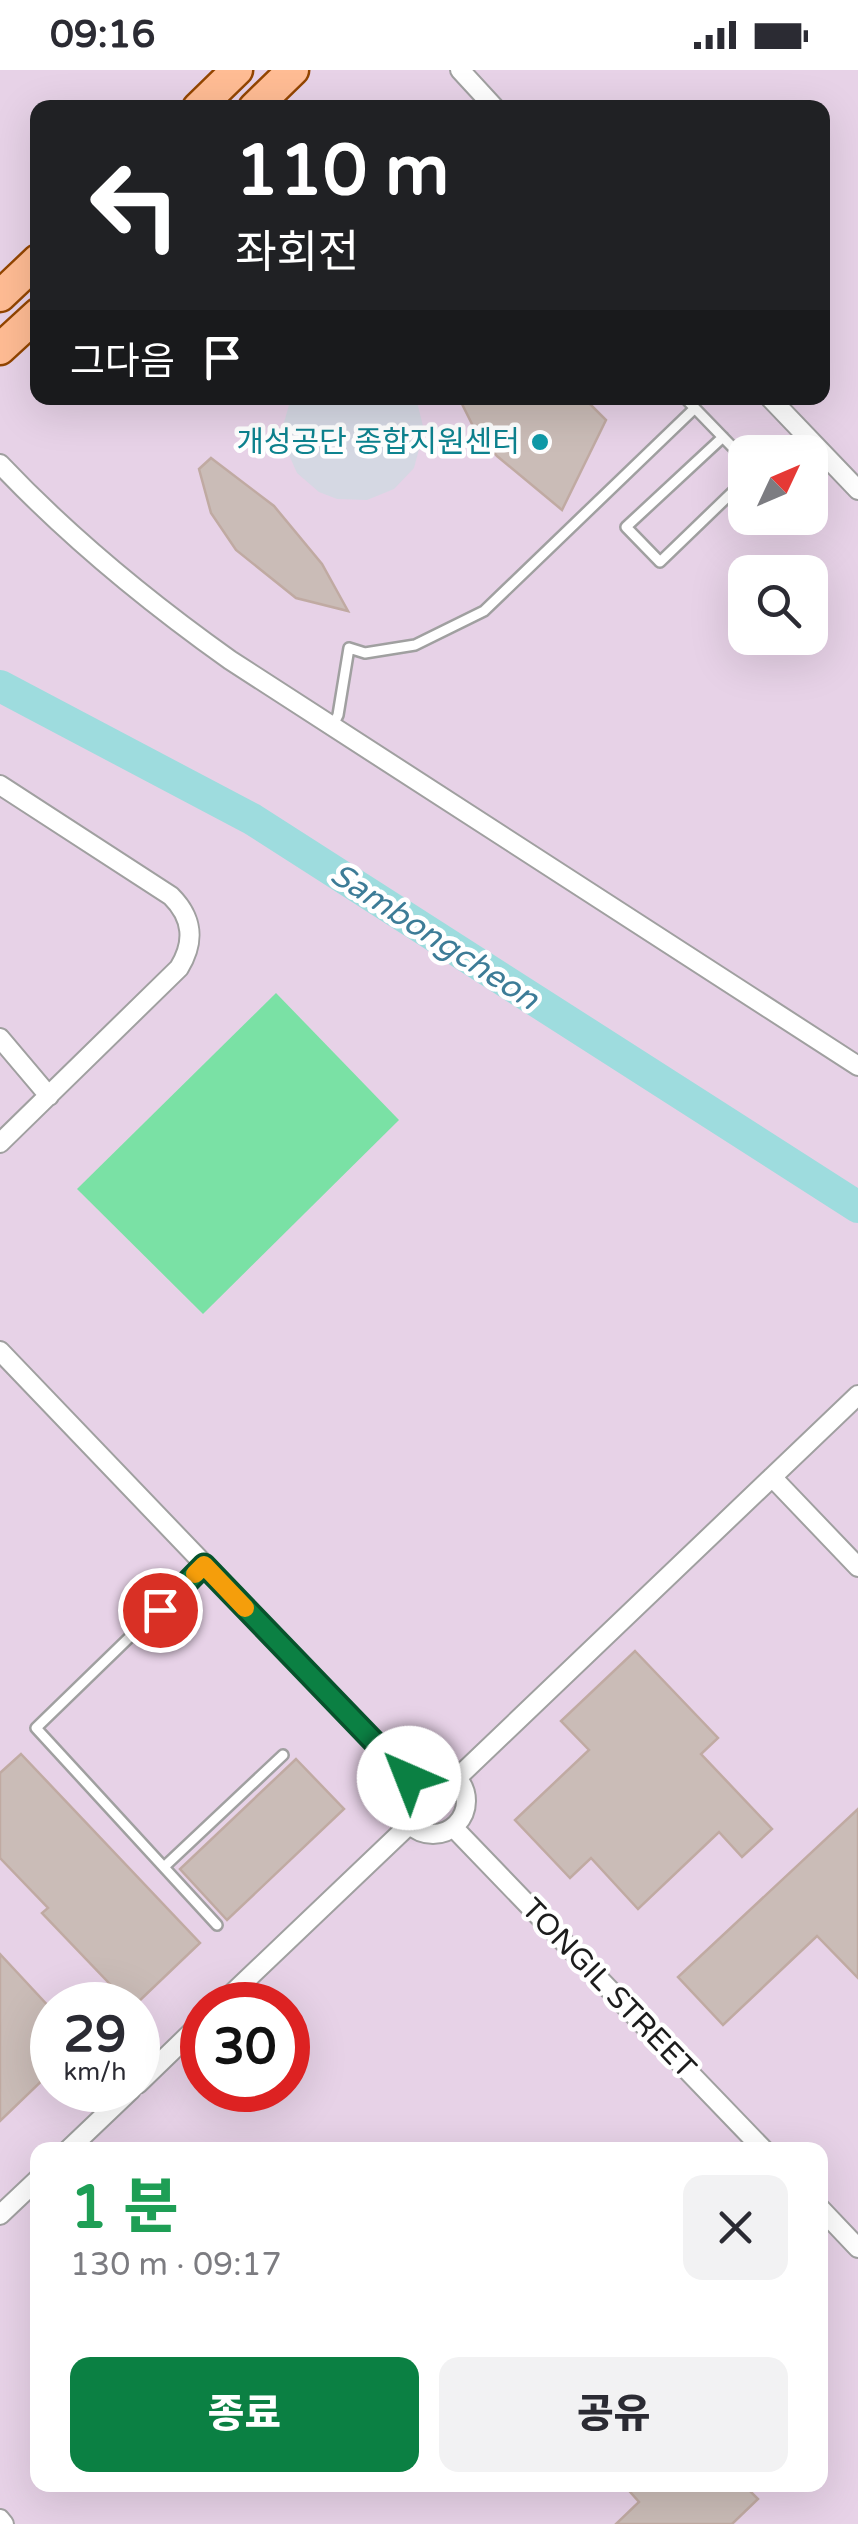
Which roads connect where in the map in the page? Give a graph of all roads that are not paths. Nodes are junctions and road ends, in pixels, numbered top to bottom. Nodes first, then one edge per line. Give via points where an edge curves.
1 (237, 70) edge
2 (293, 70) edge
3 (460, 70) edge
4 (206, 100) edge
5 (262, 100) edge
6 (488, 100) edge
7 (30, 268) edge
8 (0, 296) edge
9 (30, 321) edge
10 (0, 349) edge
11 (692, 405) edge
12 (777, 405) edge
13 (695, 408) junction
14 (723, 437) junction
15 (728, 442) edge
16 (0, 464) edge
17 (858, 490) edge
18 (728, 496) edge
19 (332, 726) junction
20 (0, 786) edge
21 (0, 1038) edge
22 (858, 1066) edge
23 (49, 1096) junction
24 (0, 1142) edge
25 (0, 1350) edge
26 (858, 1395) edge
27 (772, 1477) junction
28 (204, 1565) junction
29 (858, 1566) edge
30 (283, 1755) dead end
31 (409, 1778) junction
32 (457, 1778) junction
33 (410, 1824) junction
34 (453, 1827) junction
35 (165, 1866) junction
36 (217, 1925) dead end
37 (244, 1982) edge
38 (180, 2043) edge
39 (160, 2063) edge
40 (108, 2112) edge
41 (76, 2142) edge
42 (756, 2142) edge
43 (30, 2187) edge
44 (0, 2215) edge
45 (828, 2216) edge
46 (858, 2248) edge

1 - 4 main road
2 - 5 main road
3 - 6 street
7 - 8 main road
9 - 10 main road
11 - 13 lane
12 - 17 street
13 - 14 lane
13 - 19 lane via 484,612 416,646 349,648
14 - 15 lane
14 - 18 lane via 626,527 660,562
16 - 19 street via 139,596
19 - 22 street
20 - 23 street via 171,896 188,920 188,954 179,968
21 - 23 street
23 - 24 street
25 - 28 street
26 - 27 street
27 - 29 street
27 - 32 street
28 - 31 street
28 - 35 lane via 36,1728
30 - 35 lane
31 - 32 street via 433,1768
31 - 33 street via 400,1802
32 - 34 street via 466,1804
33 - 34 street via 431,1834
33 - 37 street
34 - 42 street, TONGIL STREET
35 - 36 lane
38 - 39 street
40 - 41 street
43 - 44 street
45 - 46 street

